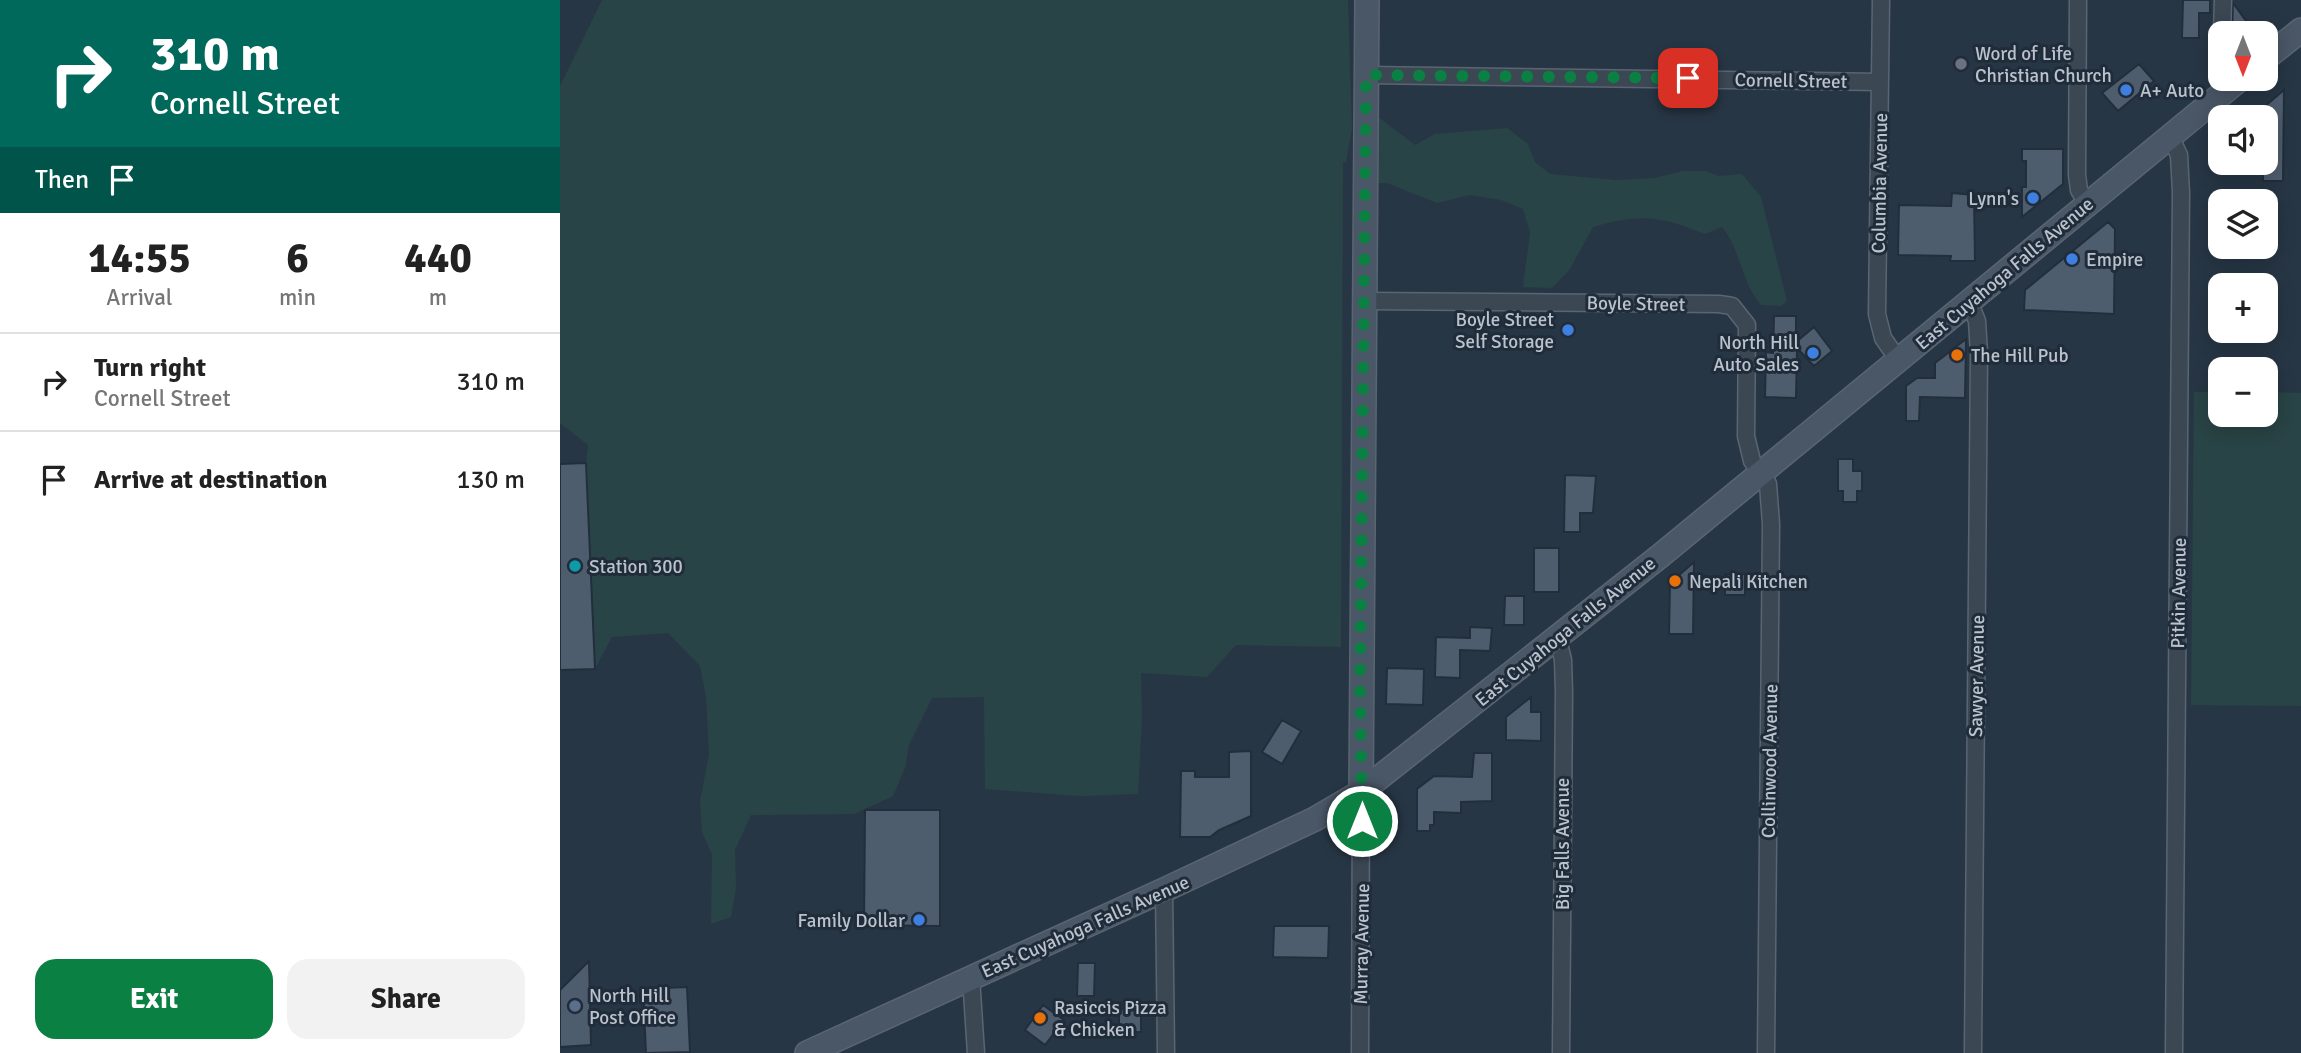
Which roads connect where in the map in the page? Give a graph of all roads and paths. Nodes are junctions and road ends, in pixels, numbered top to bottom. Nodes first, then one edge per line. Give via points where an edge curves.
1 (1367, 0) edge
2 (1881, 0) edge
3 (2078, 0) edge
4 (2223, 0) edge
5 (2222, 21) edge
6 (2301, 30) edge
7 (2278, 48) edge
8 (1366, 75) junction
9 (1881, 82) junction
10 (2222, 91) edge
11 (2170, 136) junction
12 (2088, 205) junction
13 (1365, 301) junction
14 (1969, 301) junction
15 (1899, 360) junction
16 (1759, 471) junction
17 (1557, 635) junction
18 (1361, 792) junction
19 (1164, 890) junction
20 (971, 977) junction
21 (807, 1053) edge
22 (976, 1053) edge
23 (1166, 1053) edge
24 (1360, 1053) edge
25 (1561, 1053) edge
26 (1766, 1053) edge
27 (1973, 1053) edge
28 (2174, 1053) edge

1 - 8 street
2 - 9 street, Columbia Avenue
3 - 12 street via 2077,175
4 - 5 street
6 - 7 street
8 - 9 street, Cornell Street
8 - 13 street
9 - 15 street, Columbia Avenue via 1877,314 1883,338
10 - 11 street, East Cuyahoga Falls Avenue
11 - 12 street, East Cuyahoga Falls Avenue
11 - 28 street, Pitkin Avenue via 2179,155 2182,193
12 - 14 street, East Cuyahoga Falls Avenue
13 - 16 street, Boyle Street via 1732,306 1747,325 1746,436
13 - 18 street
14 - 15 street, East Cuyahoga Falls Avenue
14 - 27 street, Sawyer Avenue via 1978,323 1979,352
15 - 16 street, East Cuyahoga Falls Avenue
16 - 17 street, East Cuyahoga Falls Avenue via 1660,556
16 - 26 street, Collinwood Avenue via 1768,484 1771,524
17 - 18 street, East Cuyahoga Falls Avenue
17 - 25 street, Big Falls Avenue via 1564,692
18 - 19 street, East Cuyahoga Falls Avenue via 1315,819
18 - 24 street, Murray Avenue
19 - 20 street, East Cuyahoga Falls Avenue
19 - 23 street
20 - 21 street, East Cuyahoga Falls Avenue
20 - 22 street

